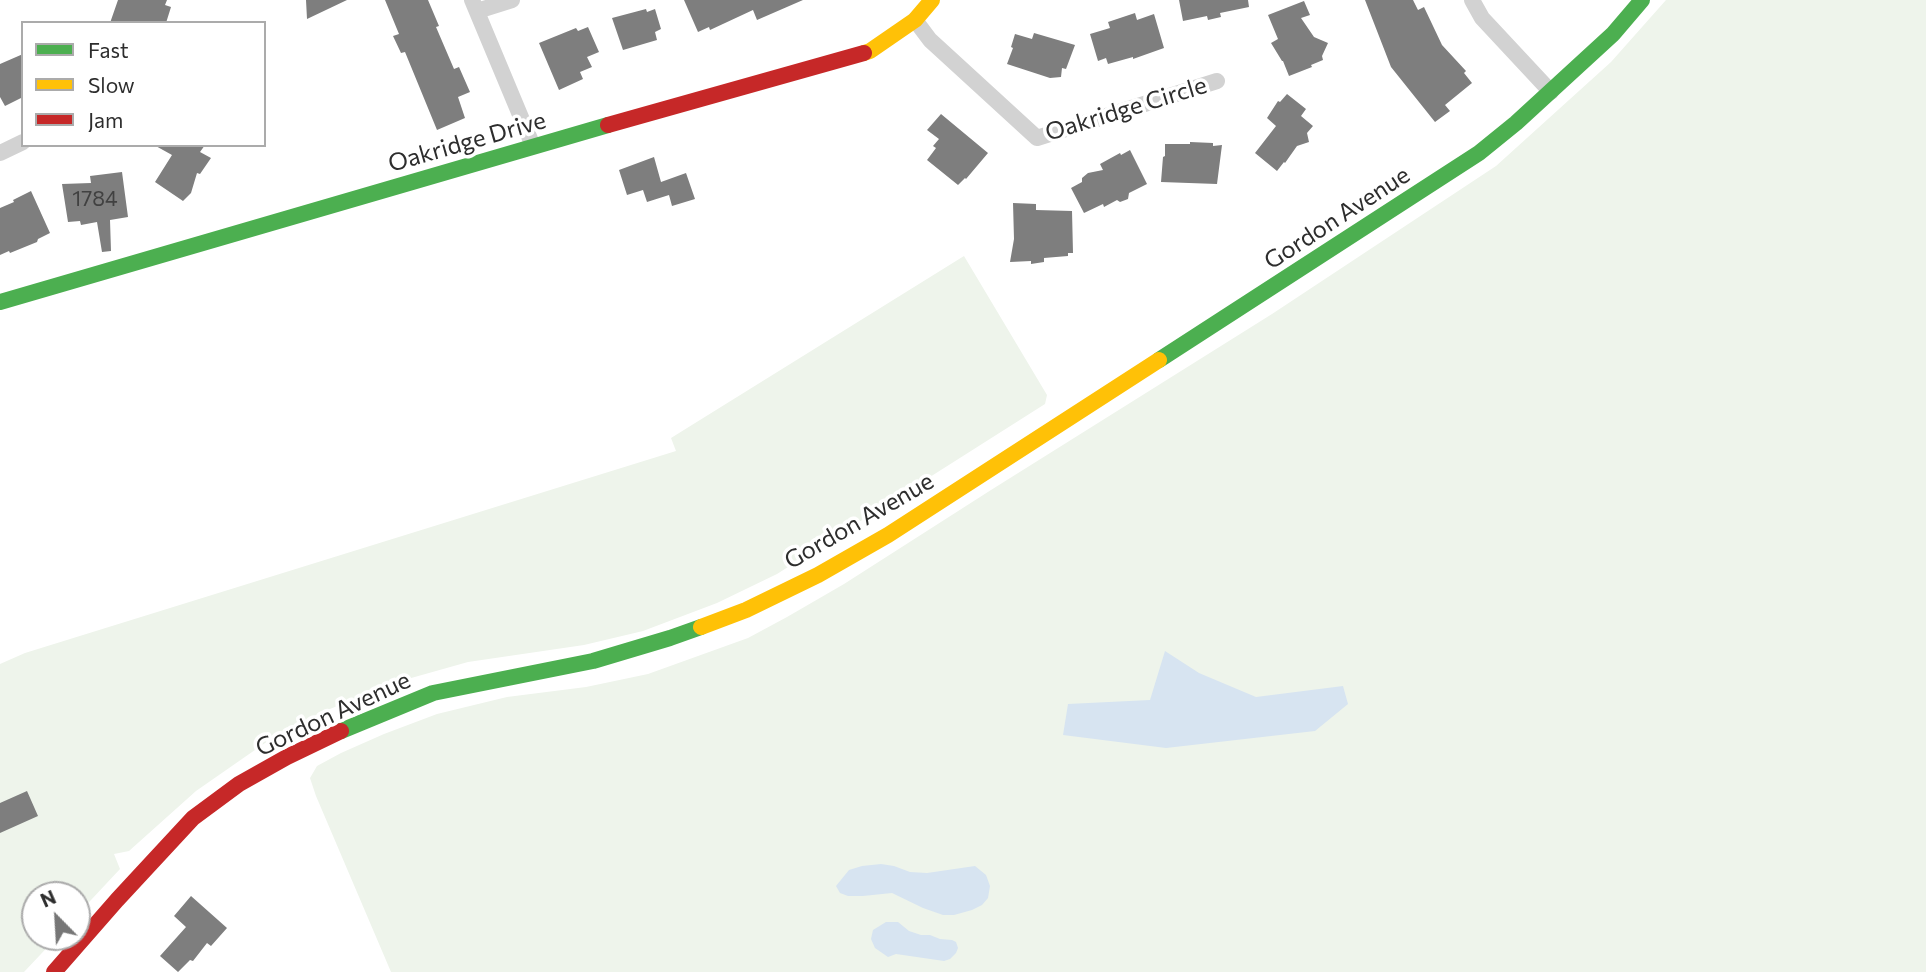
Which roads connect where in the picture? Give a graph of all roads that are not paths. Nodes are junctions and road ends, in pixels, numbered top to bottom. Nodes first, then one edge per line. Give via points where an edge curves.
1 (512, 0) edge
2 (932, 0) edge
3 (1472, 0) edge
4 (1642, 0) edge
5 (474, 6) edge
6 (915, 20) junction
7 (1217, 81) dead end
8 (1551, 92) junction
9 (21, 143) edge
10 (533, 146) junction
11 (0, 153) edge
12 (0, 302) edge
13 (54, 972) edge

1 - 5 street
2 - 6 main road, Oakridge Drive
3 - 8 street via 1482,19
4 - 8 main road, Gordon Avenue
5 - 10 street
6 - 7 street, Oakridge Circle via 930,40 1037,138
6 - 10 main road, Oakridge Drive via 870,51
8 - 13 main road, Gordon Avenue via 1479,153 1440,179 888,535 818,575 746,610 670,638 593,661 433,693 359,722 239,783 193,818
9 - 11 street
10 - 12 main road, Oakridge Drive

